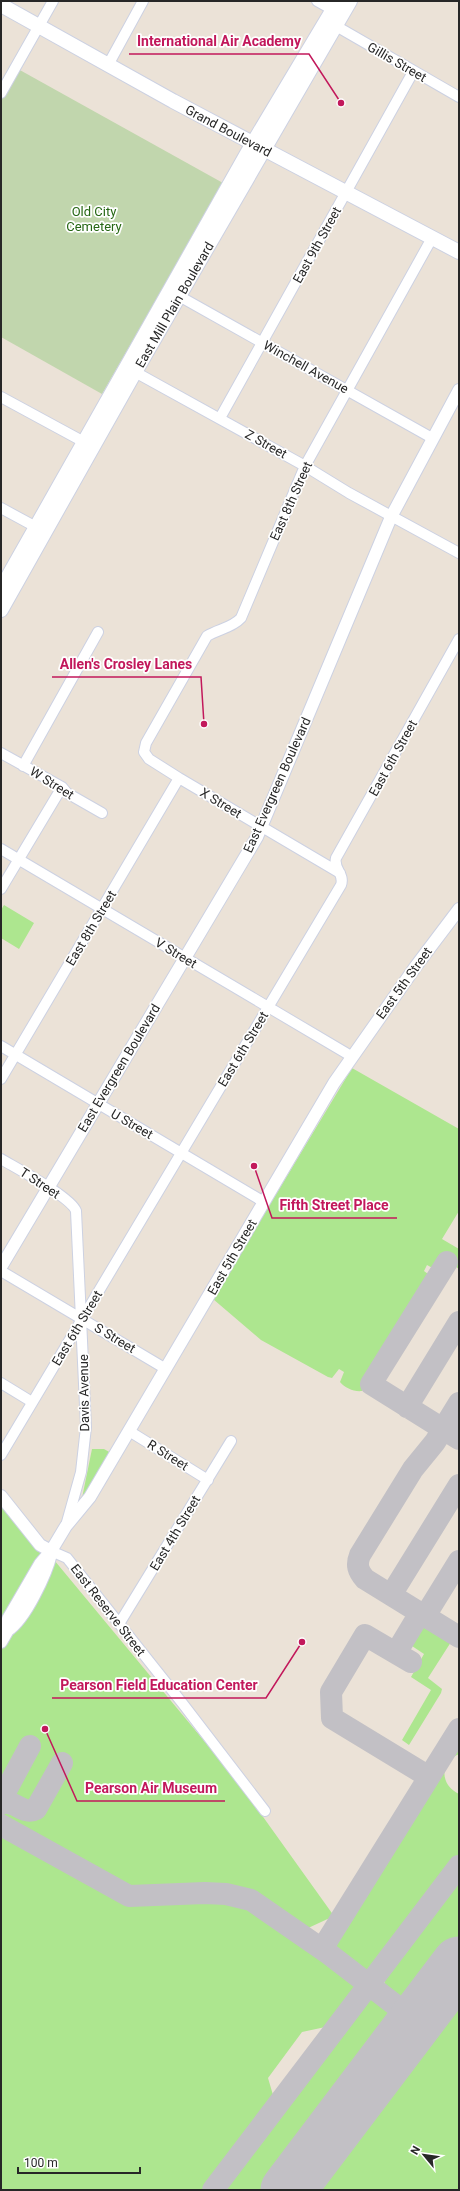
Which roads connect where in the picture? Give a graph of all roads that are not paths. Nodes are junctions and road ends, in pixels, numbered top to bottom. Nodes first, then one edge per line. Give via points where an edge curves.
1 (53, 1) edge
2 (143, 1) edge
3 (317, 1) edge
4 (350, 1) edge
5 (336, 5) edge
6 (1, 6) edge
7 (39, 26) junction
8 (336, 26) junction
9 (108, 65) junction
10 (413, 72) junction
11 (1, 93) edge
12 (459, 97) edge
13 (258, 146) junction
14 (347, 191) junction
15 (432, 238) junction
16 (459, 252) edge
17 (179, 296) junction
18 (263, 343) junction
19 (135, 372) junction
20 (459, 390) edge
21 (347, 391) junction
22 (1, 398) edge
23 (220, 418) junction
24 (432, 438) junction
25 (84, 442) junction
26 (305, 466) junction
27 (1, 508) edge
28 (391, 516) junction
29 (36, 527) junction
30 (459, 553) edge
31 (1, 589) edge
32 (1, 610) edge
33 (98, 632) dead end
34 (459, 639) edge
35 (144, 752) joint
36 (1, 753) edge
37 (23, 766) junction
38 (179, 778) junction
39 (62, 787) junction
40 (102, 813) dead end
41 (260, 827) junction
42 (1, 849) edge
43 (18, 859) junction
44 (341, 874) junction
45 (1, 889) edge
46 (103, 908) junction
47 (459, 909) edge
48 (184, 958) junction
49 (268, 1008) junction
50 (1, 1046) edge
51 (16, 1054) junction
52 (351, 1056) junction
53 (1, 1078) edge
54 (97, 1104) junction
55 (181, 1153) junction
56 (1, 1158) edge
57 (48, 1187) junction
58 (264, 1202) junction
59 (76, 1211) joint
60 (1, 1267) edge
61 (1, 1271) edge
62 (82, 1319) junction
63 (166, 1369) junction
64 (1, 1383) edge
65 (32, 1402) junction
66 (129, 1431) junction
67 (231, 1441) dead end
68 (1, 1455) edge
69 (208, 1480) junction
70 (1, 1496) edge
71 (66, 1526) junction
72 (51, 1551) junction
73 (119, 1624) junction
74 (1, 1642) edge
75 (265, 1811) dead end

1 - 7 street
2 - 9 street
3 - 5 street
4 - 8 main road, East Mill Plain Boulevard
5 - 13 main road, East Mill Plain Boulevard
6 - 7 main road, Grand Boulevard
7 - 9 main road, Grand Boulevard
7 - 11 street
8 - 10 street, Gillis Street
8 - 13 main road, East Mill Plain Boulevard
9 - 13 main road, Grand Boulevard
10 - 12 street, Gillis Street
10 - 14 street, East 9th Street
13 - 14 main road, Grand Boulevard
13 - 17 main road, East Mill Plain Boulevard
13 - 25 main road, East Mill Plain Boulevard
14 - 15 main road, Grand Boulevard
14 - 18 street, East 9th Street
15 - 16 main road, Grand Boulevard
15 - 21 street, East 8th Street
17 - 18 street, Winchell Avenue
17 - 19 main road, East Mill Plain Boulevard
18 - 21 street, Winchell Avenue
18 - 23 street, East 9th Street
19 - 23 street, Z Street
19 - 32 main road, East Mill Plain Boulevard
20 - 24 street, East Evergreen Boulevard
21 - 24 street, Winchell Avenue
21 - 26 street, East 8th Street
22 - 25 street
23 - 26 street, Z Street
24 - 28 street, East Evergreen Boulevard
25 - 29 main road, East Mill Plain Boulevard
26 - 28 street, Z Street
26 - 35 street, East 8th Street via 241,618 235,624 218,629 207,636 146,743
27 - 29 street
28 - 30 street, Z Street
28 - 41 street, East Evergreen Boulevard via 298,743
29 - 31 main road, East Mill Plain Boulevard
33 - 37 street
34 - 44 street, East 6th Street via 336,858 335,865
35 - 38 street, X Street via 149,759
36 - 37 street, W Street
37 - 39 street, W Street
38 - 41 street, X Street
38 - 46 street, East 8th Street
39 - 40 street, W Street via 67,793
39 - 43 street
41 - 44 street, X Street
41 - 48 street, East Evergreen Boulevard via 248,852
42 - 43 street, V Street
43 - 45 street
43 - 46 street, V Street
44 - 49 street, East 6th Street via 341,885
46 - 48 street, V Street
46 - 51 street, East 8th Street
47 - 52 street, East 5th Street
48 - 49 street, V Street
48 - 54 street, East Evergreen Boulevard
49 - 52 street, V Street
49 - 55 street, East 6th Street
50 - 51 street, U Street
51 - 53 street, East 8th Street
51 - 54 street, U Street
52 - 58 street, East 5th Street
54 - 55 street, U Street
54 - 57 street, East Evergreen Boulevard
55 - 58 street, U Street
55 - 62 street, East 6th Street
56 - 57 street, T Street
57 - 59 street, T Street via 69,1202
57 - 60 street, East Evergreen Boulevard
58 - 63 street, East 5th Street
59 - 62 street, Davis Avenue
61 - 62 street, S Street
62 - 63 street, S Street
62 - 65 street, East 6th Street
62 - 71 street, Davis Avenue via 86,1427 81,1472
63 - 66 street, East 5th Street
64 - 65 street
65 - 68 street, East 6th Street
66 - 69 street, R Street
66 - 71 street, East 5th Street via 90,1497
67 - 69 street, East 4th Street
69 - 73 street, East 4th Street
70 - 72 street, East Reserve Street via 40,1545
71 - 72 street, East 5th Street
72 - 73 street, East Reserve Street via 67,1558
72 - 74 street, East 5th Street via 40,1564 8,1619 8,1630
73 - 75 street, East Reserve Street

